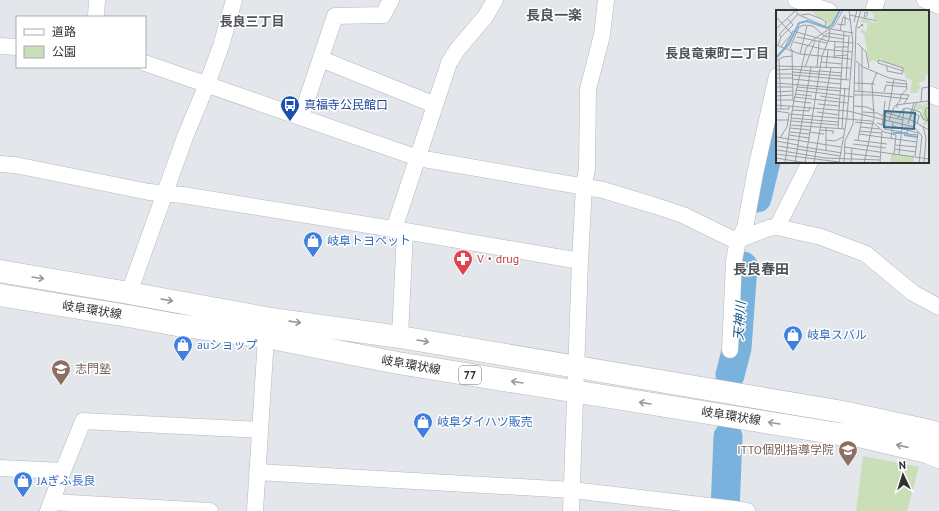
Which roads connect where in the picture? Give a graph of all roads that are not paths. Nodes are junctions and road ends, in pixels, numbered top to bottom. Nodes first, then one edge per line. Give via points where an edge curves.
1 (97, 0) edge
2 (234, 0) edge
3 (391, 0) edge
4 (495, 0) edge
5 (606, 0) edge
6 (877, 0) edge
7 (925, 0) edge
8 (798, 3) edge
9 (939, 6) edge
10 (825, 10) edge
11 (873, 10) edge
12 (96, 16) edge
13 (0, 46) edge
14 (16, 47) edge
15 (321, 59) junction
16 (146, 63) edge
17 (776, 80) edge
18 (207, 84) junction
19 (929, 94) edge
20 (939, 98) edge
21 (436, 105) junction
22 (301, 117) junction
23 (418, 158) junction
24 (809, 163) edge
25 (0, 164) edge
26 (584, 186) junction
27 (165, 193) junction
28 (777, 227) junction
29 (399, 230) junction
30 (738, 240) junction
31 (580, 261) junction
32 (0, 271) edge
33 (129, 293) junction
34 (0, 295) edge
35 (939, 307) edge
36 (266, 337) junction
37 (400, 337) junction
38 (730, 350) dead end
39 (576, 367) junction
40 (576, 392) junction
41 (260, 430) junction
42 (939, 434) edge
43 (939, 457) edge
44 (0, 468) edge
45 (63, 471) junction
46 (257, 472) junction
47 (572, 490) junction
48 (50, 507) edge
49 (706, 507) edge
50 (742, 510) edge
51 (210, 511) edge
52 (255, 511) edge
53 (572, 511) edge

1 - 12 street
2 - 18 street
3 - 15 street via 383,16 335,16
4 - 21 street via 449,63
5 - 26 street via 602,35 588,89 587,168
6 - 11 street
7 - 9 street
8 - 10 street
13 - 14 street
15 - 21 street
15 - 22 street
16 - 18 street
17 - 30 street via 745,228
18 - 22 street
18 - 27 street
19 - 20 street
21 - 23 street
22 - 23 street
23 - 26 street
23 - 29 street
24 - 28 street
25 - 27 street
26 - 30 street via 683,215
26 - 31 street
27 - 29 street
27 - 33 street
28 - 30 street
28 - 35 street via 820,237 866,254 913,293
29 - 31 street
29 - 37 street
30 - 38 street via 734,261
31 - 39 street
32 -> 33 main road, 岐阜環状線 / 77
33 -> 37 main road, 岐阜環状線 / 77 via 271,319
34 - 36 main road, 岐阜環状線 / 77 via 177,325
40 -> 36 main road, 岐阜環状線 / 77 via 398,363
36 - 41 street
37 -> 39 main road, 岐阜環状線 / 77
39 - 40 street
39 - 42 main road, 岐阜環状線 / 77 via 861,415
43 -> 40 main road, 岐阜環状線 / 77 via 859,436
40 - 47 street
41 - 45 street via 83,421
41 - 46 street
44 - 45 street
45 - 48 street
46 - 47 street
46 - 52 street
47 - 49 street
47 - 53 street
48 - 51 street
49 - 50 street

